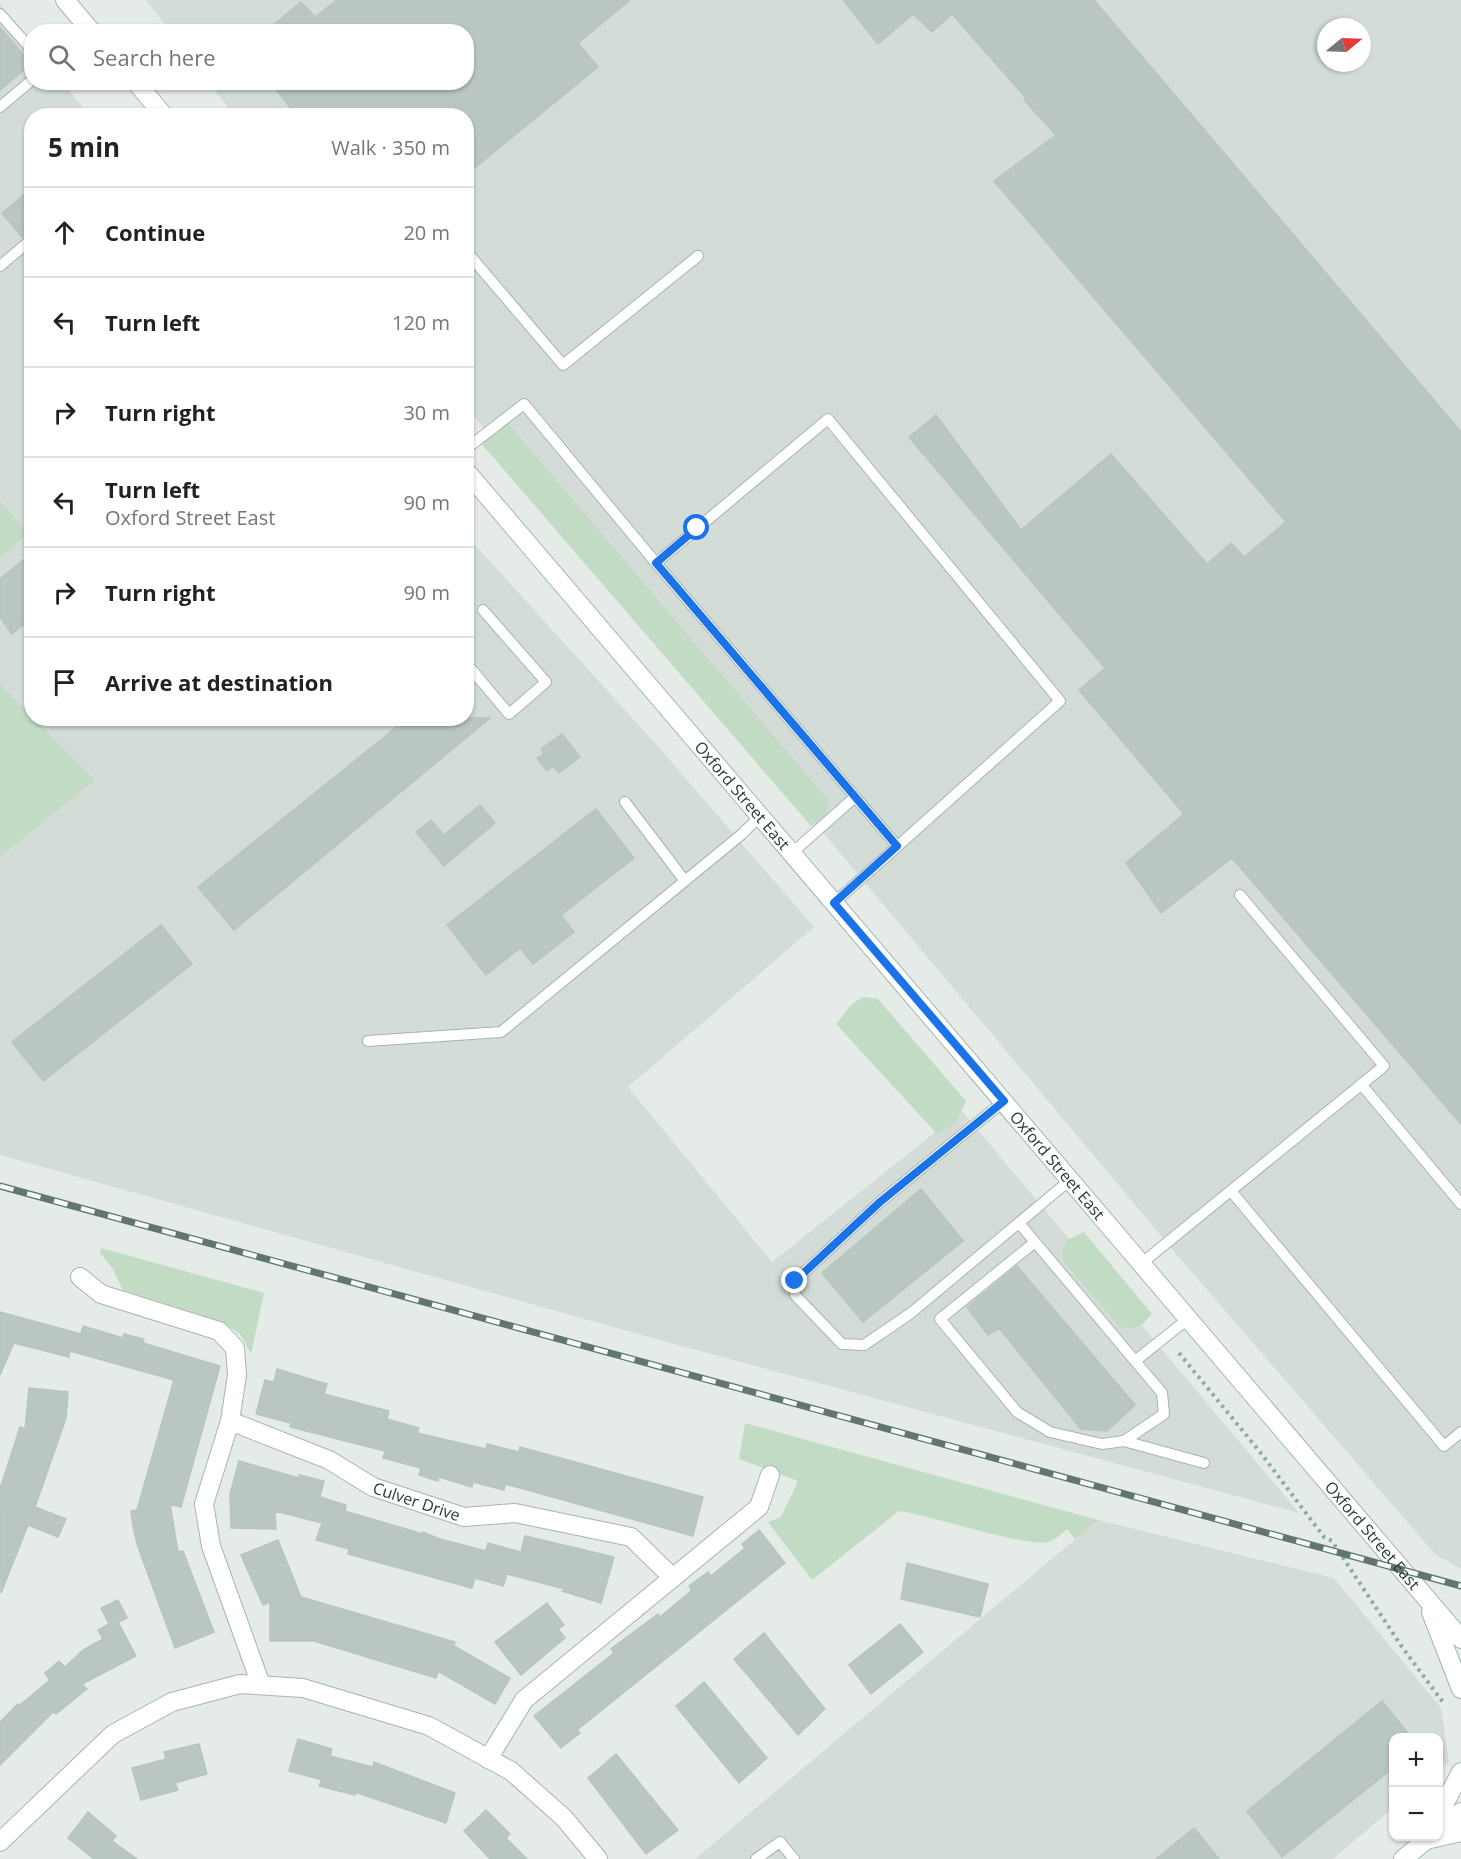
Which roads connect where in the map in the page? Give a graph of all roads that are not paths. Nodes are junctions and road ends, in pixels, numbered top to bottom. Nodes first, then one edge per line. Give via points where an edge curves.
1 (65, 0) edge
2 (0, 14) edge
3 (84, 24) edge
4 (24, 41) edge
5 (24, 87) edge
6 (143, 90) edge
7 (0, 107) edge
8 (157, 108) edge
9 (24, 246) edge
10 (698, 256) dead end
11 (474, 260) edge
12 (0, 266) edge
13 (474, 443) edge
14 (474, 480) edge
15 (656, 563) junction
16 (483, 610) dead end
17 (474, 672) edge
18 (855, 797) junction
19 (625, 802) dead end
20 (760, 816) junction
21 (897, 846) junction
22 (792, 853) junction
23 (685, 881) junction
24 (1240, 895) dead end
25 (834, 903) junction
26 (368, 1041) dead end
27 (1361, 1084) junction
28 (1004, 1101) junction
29 (1070, 1180) junction
30 (1231, 1191) junction
31 (1461, 1204) edge
32 (1019, 1223) junction
33 (1035, 1242) junction
34 (1142, 1263) junction
35 (80, 1278) dead end
36 (1189, 1318) junction
37 (1135, 1361) junction
38 (230, 1421) junction
39 (1461, 1432) edge
40 (1124, 1441) junction
41 (1204, 1462) dead end
42 (770, 1475) dead end
43 (673, 1578) junction
44 (1423, 1594) junction
45 (1461, 1620) edge
46 (1461, 1640) edge
47 (261, 1685) junction
48 (1461, 1689) edge
49 (488, 1759) junction
50 (1461, 1772) edge
51 (1443, 1806) edge
52 (1461, 1812) edge
53 (1443, 1826) edge
54 (1461, 1832) edge
55 (1443, 1834) edge
56 (1425, 1841) edge
57 (0, 1842) edge
58 (598, 1859) edge
59 (756, 1859) edge
60 (794, 1859) edge
61 (1403, 1859) edge

1 - 3 street
2 - 4 lane
5 - 7 lane
6 - 8 street
9 - 12 lane
10 - 11 lane via 563,365
13 - 15 lane via 524,404
14 - 20 street, Oxford Street East
15 - 18 lane
15 - 21 lane via 828,419 1060,701
16 - 17 lane via 546,682 509,714
18 - 21 lane
18 - 22 lane
19 - 23 lane
20 - 22 street, Oxford Street East
20 - 23 lane
21 - 25 lane
22 - 25 street, Oxford Street East
23 - 26 lane via 501,1032
24 - 27 lane via 1384,1066
25 - 28 street, Oxford Street East
27 - 30 lane
27 - 31 lane
28 - 29 street, Oxford Street East
28 - 32 lane via 880,1202 803,1273 795,1281 795,1295 842,1344 864,1345 912,1313
29 - 32 lane
29 - 34 street, Oxford Street East
30 - 34 lane
30 - 39 lane via 1444,1446
32 - 33 lane
33 - 37 lane
33 - 40 lane via 940,1319 1017,1412 1050,1432 1102,1444
34 - 36 street, Oxford Street East
35 - 38 street via 101,1294 219,1331 236,1348 237,1375
36 - 37 lane
36 - 44 street, Oxford Street East
37 - 40 lane via 1162,1393 1164,1414
38 - 43 street, Culver Drive via 329,1460 373,1487 464,1517 515,1513 631,1538
38 - 47 street via 204,1504 211,1546
40 - 41 lane
42 - 43 street via 759,1507
43 - 49 street via 524,1700
44 - 45 street
44 - 46 street, Oxford Street East
44 - 48 street
47 - 49 street via 303,1688 429,1726
47 - 57 street via 240,1684 172,1702 113,1734
49 - 58 street via 512,1771 564,1818
50 - 51 street
52 - 53 street
54 - 55 street
56 - 61 street
59 - 60 lane via 780,1842

